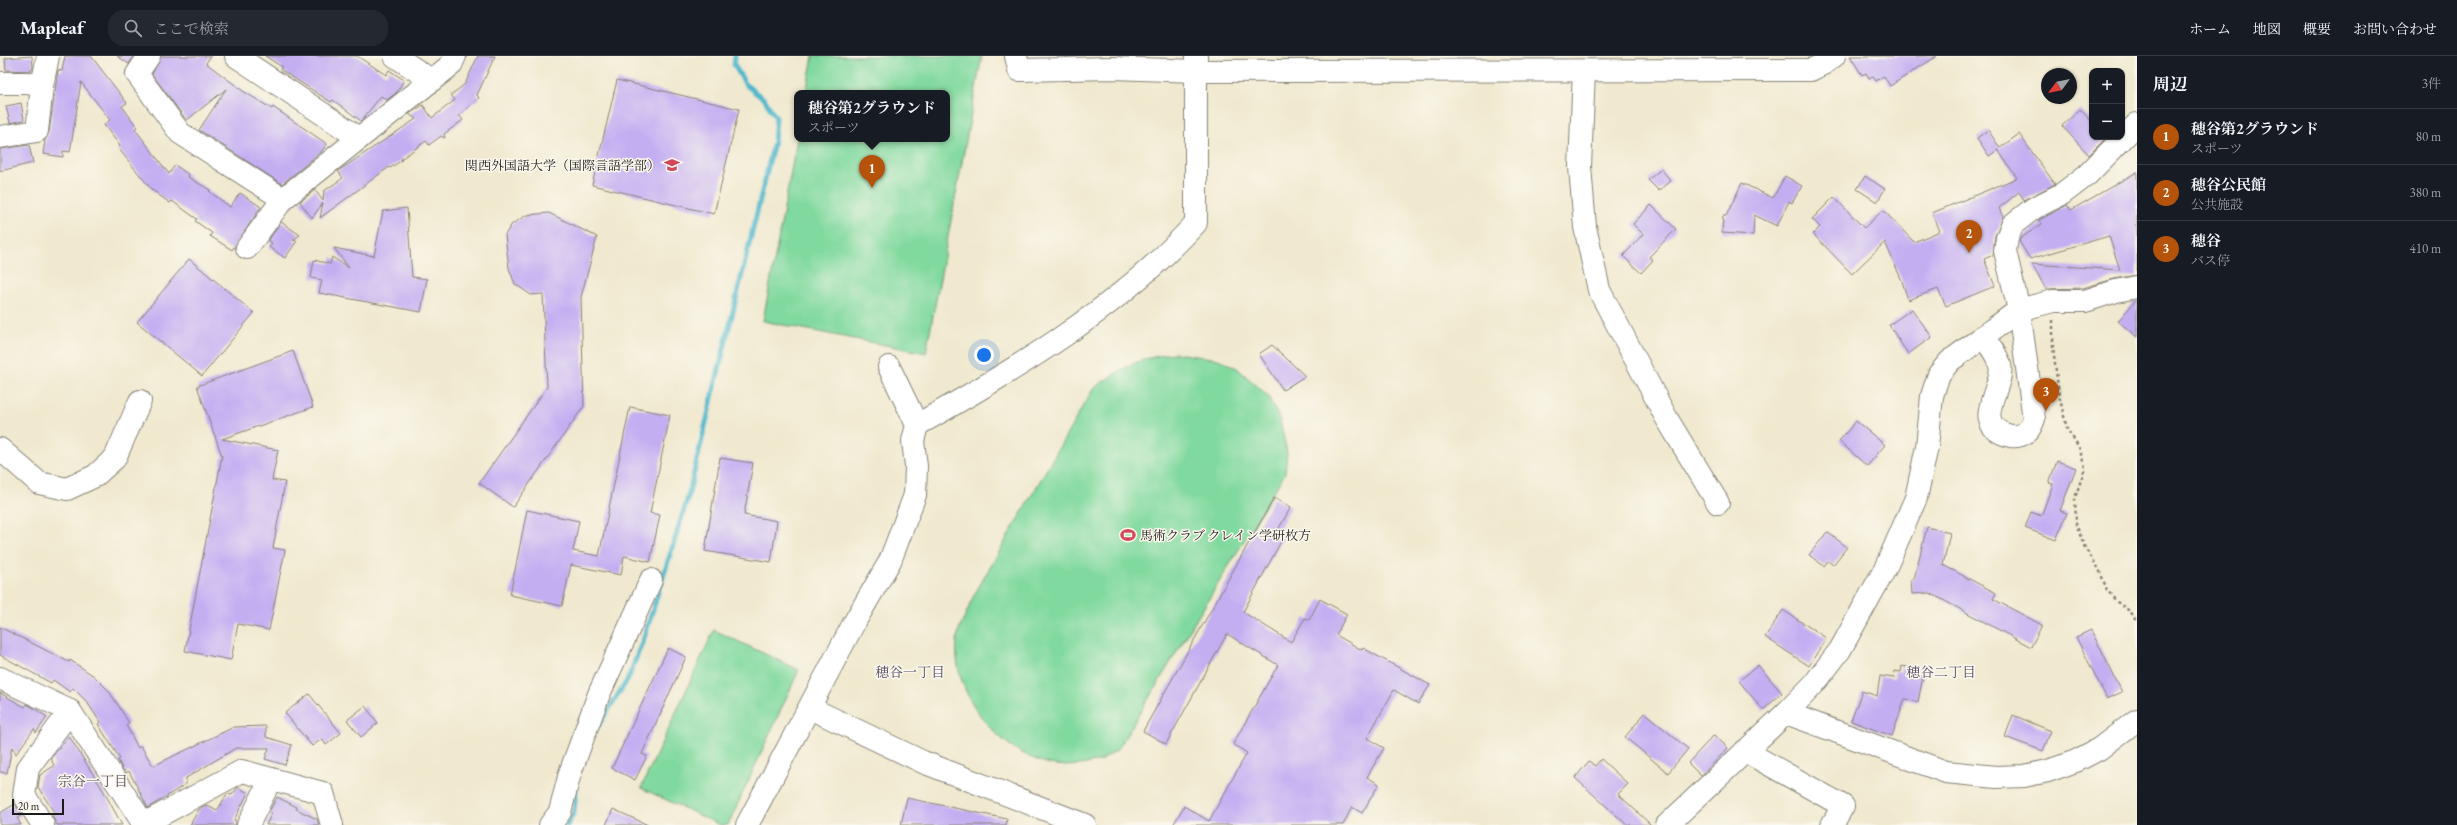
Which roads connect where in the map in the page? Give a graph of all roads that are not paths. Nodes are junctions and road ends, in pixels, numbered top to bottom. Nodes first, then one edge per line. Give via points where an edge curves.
1 (48, 56) edge
2 (149, 56) edge
3 (236, 56) edge
4 (395, 56) edge
5 (455, 56) edge
6 (1016, 56) edge
7 (1834, 56) edge
8 (1196, 63) edge
9 (1584, 71) junction
10 (431, 80) junction
11 (0, 83) edge
12 (42, 86) junction
13 (2137, 124) edge
14 (0, 138) edge
15 (359, 138) junction
16 (283, 199) junction
17 (247, 248) dead end
18 (2137, 287) edge
19 (2019, 310) junction
20 (1983, 336) junction
21 (889, 367) dead end
22 (140, 401) dead end
23 (917, 425) junction
24 (0, 449) edge
25 (1718, 504) dead end
26 (651, 580) dead end
27 (0, 678) edge
28 (810, 708) junction
29 (70, 711) junction
30 (1786, 713) junction
31 (2137, 720) edge
32 (1745, 751) junction
33 (271, 779) junction
34 (143, 824) edge
35 (43, 825) edge
36 (248, 825) edge
37 (332, 825) edge
38 (550, 825) edge
39 (747, 825) edge
40 (1085, 825) edge
41 (1667, 825) edge
42 (1832, 825) edge

1 - 12 street
2 - 16 street via 137,74 180,133
3 - 15 street
4 - 10 street
5 - 10 street via 451,65
6 - 8 street via 1019,70
7 - 9 street via 1811,70 1796,71
8 - 9 street
8 - 23 street via 1196,223 1166,255 1079,326 974,393
9 - 25 street via 1580,167 1585,227 1599,290 1667,419
10 - 15 street
11 - 12 street
12 - 14 street via 37,131
13 - 19 street via 2087,175 2062,194 2034,208 2012,226 2005,251
15 - 16 street
16 - 17 street
18 - 19 street via 2085,301 2052,301
19 - 20 street
19 - 20 street via 2034,419 2026,433 2019,436 2002,433 1991,421 1989,410 2000,366
20 - 30 street via 1950,361 1939,374 1932,396 1927,446 1916,498 1864,610 1827,668
21 - 23 street
22 - 24 street via 115,458 95,476 67,489 39,484
23 - 28 street via 913,441 916,466 915,495 890,561
26 - 38 street via 599,694 570,773 560,812
27 - 29 street
28 - 39 street
28 - 40 street via 923,762
29 - 34 street
29 - 35 street via 28,768 24,795
30 - 31 street via 1946,772 1996,777 2024,776 2076,761 2098,749
30 - 32 street
32 - 41 street
32 - 42 street via 1843,806
33 - 34 street via 242,771
33 - 36 street
33 - 37 street via 323,793

